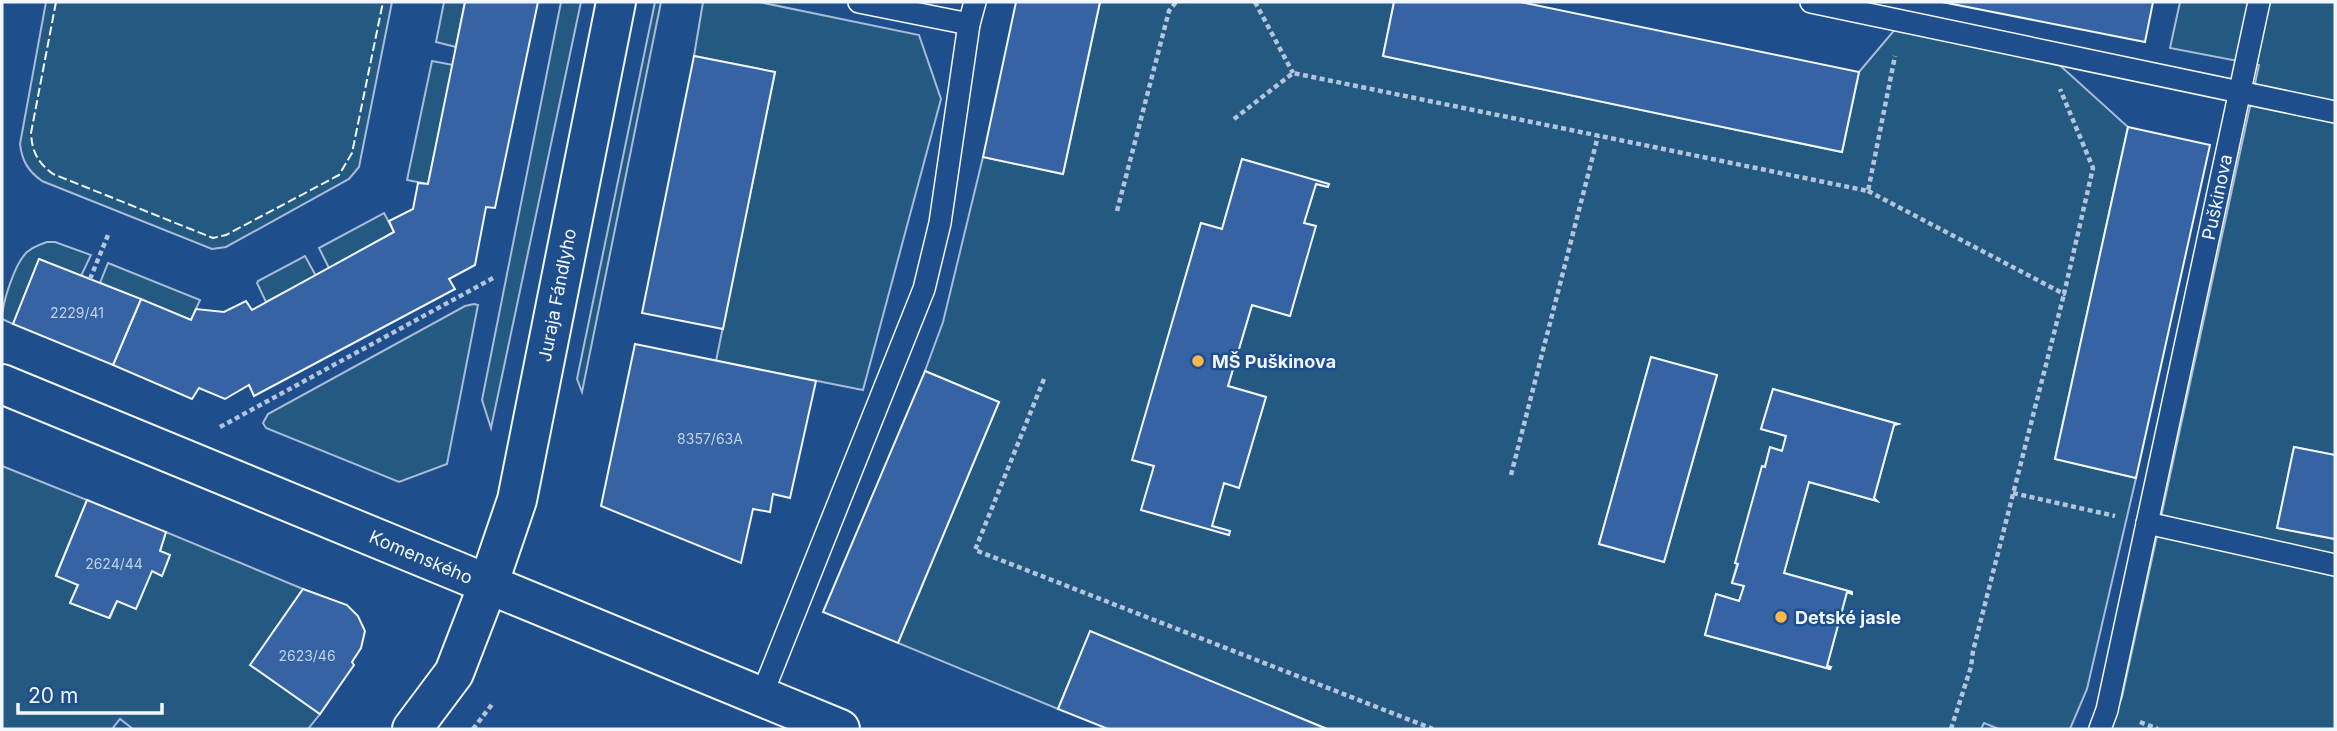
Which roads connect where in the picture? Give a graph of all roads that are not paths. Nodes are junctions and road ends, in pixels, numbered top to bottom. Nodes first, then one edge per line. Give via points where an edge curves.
1 (616, 2) edge
2 (859, 2) edge
3 (975, 2) edge
4 (1811, 2) edge
5 (2259, 2) edge
6 (969, 24) junction
7 (2240, 92) junction
8 (2335, 112) edge
9 (2, 384) edge
10 (2147, 523) junction
11 (2335, 565) edge
12 (488, 586) junction
13 (761, 697) junction
14 (2104, 720) edge
15 (412, 729) edge
16 (840, 729) edge

1 - 12 street, Juraja Fándlyho via 517,500
2 - 6 lane
3 - 6 lane
4 - 7 lane
5 - 7 lane, Puškinova
6 - 13 lane via 940,223 924,289
7 - 8 lane
7 - 10 lane, Puškinova
9 - 12 street, Komenského
10 - 11 lane
10 - 14 lane, Puškinova
12 - 13 street, Komenského
12 - 15 street, Juraja Fándlyho via 454,674
13 - 16 street, Komenského

